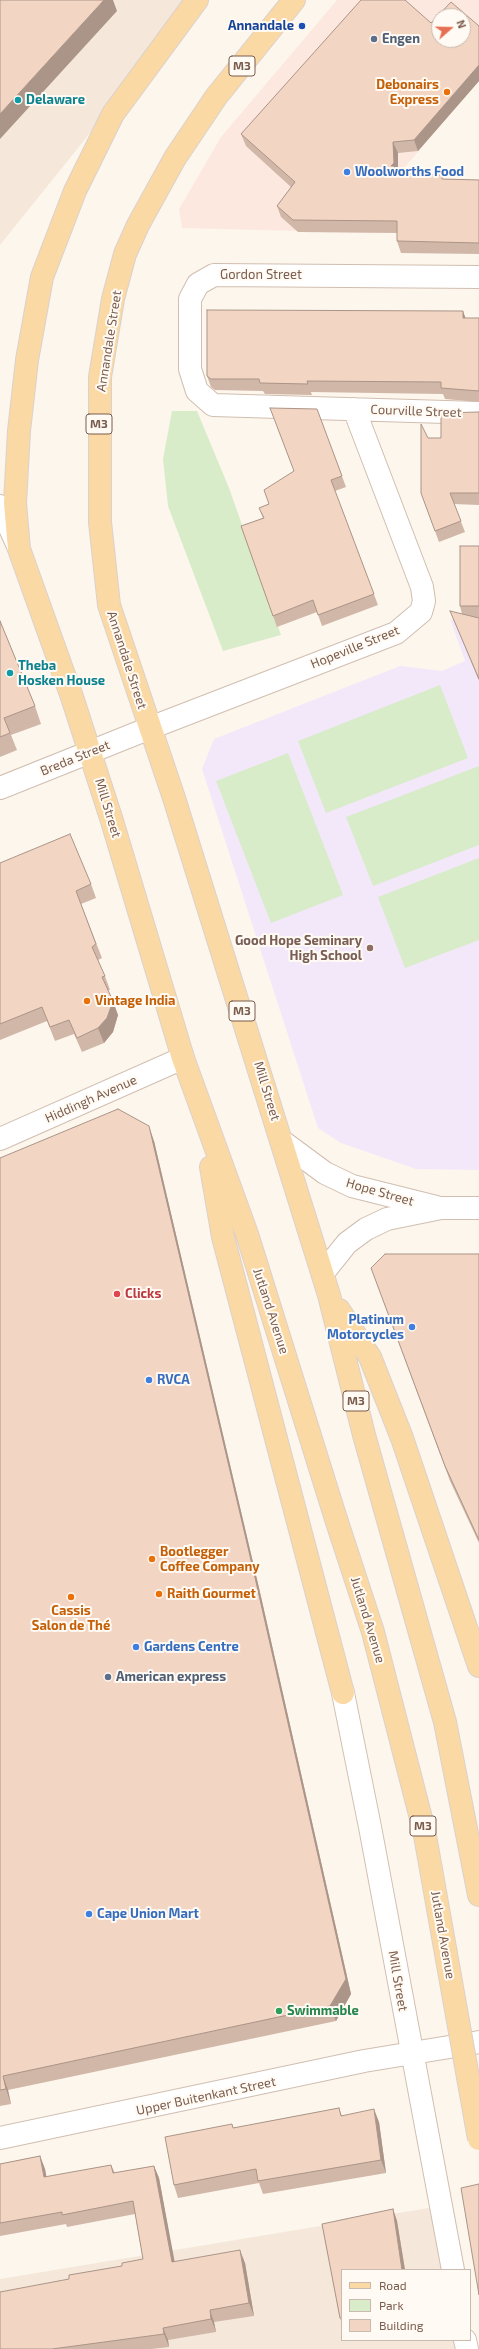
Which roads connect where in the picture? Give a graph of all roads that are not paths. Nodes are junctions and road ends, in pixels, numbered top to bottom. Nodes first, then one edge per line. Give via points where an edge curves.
1 (197, 0) edge
2 (294, 0) edge
3 (479, 277) edge
4 (354, 409) junction
5 (479, 413) edge
6 (0, 506) edge
7 (19, 549) junction
8 (150, 728) junction
9 (90, 752) junction
10 (0, 788) edge
11 (182, 1058) junction
12 (203, 1115) junction
13 (0, 1139) edge
14 (283, 1142) junction
15 (441, 1208) junction
16 (479, 1208) edge
17 (323, 1273) junction
18 (329, 1295) junction
19 (479, 1666) edge
20 (342, 1693) joint
21 (479, 1895) edge
22 (479, 2042) edge
23 (411, 2054) junction
24 (0, 2138) edge
25 (479, 2139) edge
26 (453, 2269) edge

1 - 7 main road, M3 via 113,114 75,192 42,278 26,360 19,431 15,503
2 - 8 main road, Annandale Street / M3 via 216,97 175,158 125,254 113,299 100,377 100,522 109,606
3 - 4 street, Gordon Street via 214,275 198,284 190,299 190,370 197,392 213,405
4 - 5 street, Courville Street
4 - 8 street, Hopeville Street via 422,587 424,601 421,612 396,633
6 - 7 street, Mill Street
7 - 9 main road, Mill Street / M3
8 - 9 street, Breda Street
8 - 14 main road, Mill Street / M3
9 - 10 street, Breda Street
9 - 11 main road, Mill Street / M3
11 - 12 main road, Mill Street / M3
11 - 13 street, Hiddingh Avenue
12 - 20 main road via 223,1237
12 - 25 main road, Jutland Avenue / M3, bridge via 247,1234 373,1632 424,1830
14 - 15 street, Hope Street via 325,1173 352,1186
14 - 17 main road, Mill Street / M3
15 - 16 street, Hope Street
15 - 17 street, Hope Street via 387,1219 366,1229 347,1243
17 - 18 main road, Mill Street / M3
18 - 19 main road via 370,1357 402,1438
18 - 21 main road, M3 via 364,1435 445,1722
20 - 23 street, Mill Street via 370,1826
22 - 23 street, Upper Buitenkant Street
23 - 24 street, Upper Buitenkant Street via 364,2061
23 - 26 street, Mill Street

